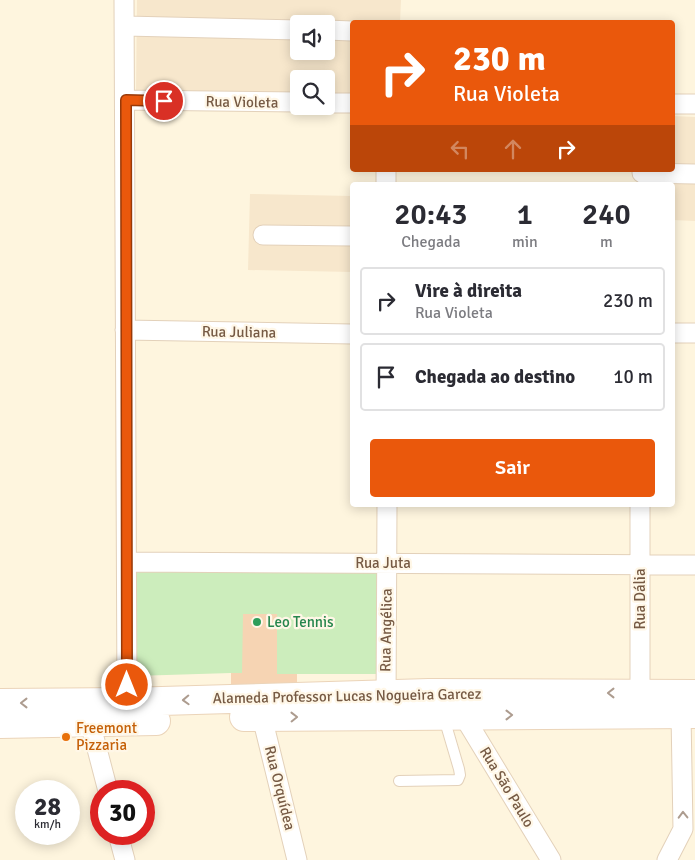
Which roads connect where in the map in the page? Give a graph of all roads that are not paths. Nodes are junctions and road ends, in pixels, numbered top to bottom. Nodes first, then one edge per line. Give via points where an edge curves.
1 (124, 0) edge
2 (125, 26) junction
3 (290, 30) edge
4 (335, 30) edge
5 (350, 31) edge
6 (126, 100) junction
7 (290, 102) edge
8 (335, 103) edge
9 (350, 103) edge
10 (675, 104) edge
11 (695, 104) edge
12 (695, 174) edge
13 (642, 176) edge
14 (263, 235) dead end
15 (350, 236) edge
16 (125, 330) junction
17 (675, 333) edge
18 (695, 333) edge
19 (350, 334) edge
20 (388, 507) edge
21 (640, 507) edge
22 (127, 562) junction
23 (387, 563) junction
24 (640, 564) junction
25 (695, 565) edge
26 (127, 702) junction
27 (0, 703) edge
28 (640, 704) junction
29 (386, 705) junction
30 (690, 707) edge
31 (90, 712) junction
32 (453, 715) junction
33 (262, 717) junction
34 (0, 724) edge
35 (105, 780) edge
36 (399, 781) dead end
37 (121, 845) edge
38 (125, 860) edge
39 (297, 860) edge
40 (550, 860) edge
41 (667, 860) edge

1 - 2 street
2 - 3 street
2 - 6 street
4 - 5 street
6 - 7 street, Rua Violeta
6 - 16 street
8 - 9 street
10 - 11 street
12 - 13 street
14 - 15 street
16 - 19 street, Rua Juliana
16 - 22 street
17 - 18 street
20 - 23 street, Rua Angélica
21 - 24 street, Rua Dália
22 - 23 street, Rua Juta
22 - 26 street
23 - 24 street, Rua Juta
23 - 29 street, Rua Angélica
24 - 25 street, Rua Juta
24 - 28 street, Rua Dália
29 -> 26 main road, Alameda Professor Lucas Nogueira Garcez
26 - 31 main road, Alameda Professor Lucas Nogueira Garcez
31 -> 27 main road, Alameda Professor Lucas Nogueira Garcez
28 -> 29 main road, Alameda Professor Lucas Nogueira Garcez via 451,692
28 - 30 main road, Alameda Professor Lucas Nogueira Garcez
32 -> 28 main road, Alameda Professor Lucas Nogueira Garcez
29 - 32 main road, Alameda Professor Lucas Nogueira Garcez
33 -> 29 main road, Alameda Professor Lucas Nogueira Garcez
41 -> 30 street via 683,829
31 - 33 main road, Alameda Professor Lucas Nogueira Garcez
31 - 34 main road, Alameda Professor Lucas Nogueira Garcez
31 - 35 street
32 - 36 lane via 458,780
32 - 40 street, Rua São Paulo
33 - 39 street, Rua Orquídea
37 - 38 street

